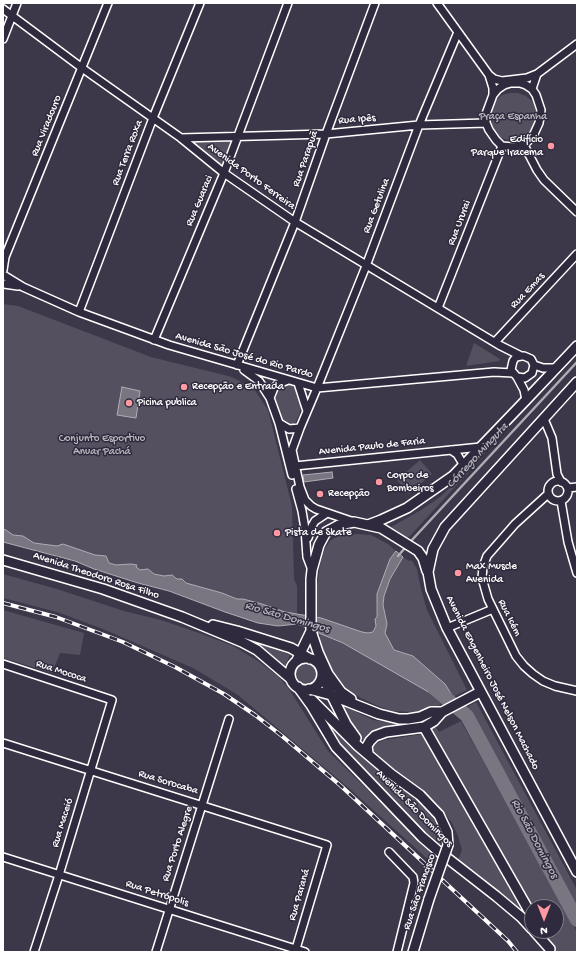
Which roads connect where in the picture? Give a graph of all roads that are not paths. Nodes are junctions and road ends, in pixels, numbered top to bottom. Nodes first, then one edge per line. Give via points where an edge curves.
1 (17, 3) edge
2 (108, 3) edge
3 (200, 3) edge
4 (288, 3) edge
5 (375, 3) edge
6 (438, 3) edge
7 (3, 9) edge
8 (12, 16) junction
9 (458, 32) junction
10 (3, 39) edge
11 (577, 44) edge
12 (82, 68) junction
13 (537, 74) junction
14 (489, 75) junction
15 (532, 90) junction
16 (493, 95) junction
17 (154, 118) junction
18 (486, 123) junction
19 (419, 126) junction
20 (326, 134) junction
21 (238, 137) junction
22 (181, 138) junction
23 (524, 144) junction
24 (502, 146) junction
25 (224, 173) junction
26 (577, 212) edge
27 (295, 222) junction
28 (577, 254) edge
29 (4, 258) edge
30 (366, 266) junction
31 (4, 273) edge
32 (3, 284) edge
33 (23, 287) junction
34 (438, 308) junction
35 (79, 312) junction
36 (154, 340) junction
37 (497, 344) junction
38 (577, 346) edge
39 (521, 356) junction
40 (237, 365) junction
41 (534, 365) junction
42 (557, 368) junction
43 (513, 369) junction
44 (288, 380) junction
45 (577, 382) edge
46 (298, 383) junction
47 (317, 388) junction
48 (270, 398) junction
49 (526, 400) junction
50 (307, 411) junction
51 (544, 419) junction
52 (279, 423) junction
53 (300, 428) junction
54 (481, 447) junction
55 (451, 450) junction
56 (464, 464) junction
57 (295, 466) junction
58 (557, 474) junction
59 (561, 482) junction
60 (553, 483) junction
61 (577, 487) edge
62 (568, 488) junction
63 (548, 494) junction
64 (561, 501) junction
65 (327, 513) junction
66 (354, 522) junction
67 (368, 525) junction
68 (307, 545) junction
69 (3, 560) edge
70 (428, 572) junction
71 (577, 573) edge
72 (311, 574) junction
73 (492, 609) junction
74 (182, 617) junction
75 (448, 628) junction
76 (311, 631) junction
77 (299, 656) junction
78 (3, 664) edge
79 (322, 676) junction
80 (291, 679) junction
81 (303, 689) junction
82 (577, 691) edge
83 (480, 692) junction
84 (331, 695) junction
85 (112, 700) joint
86 (359, 705) junction
87 (442, 712) junction
88 (229, 719) dead end
89 (424, 727) junction
90 (3, 743) edge
91 (368, 753) junction
92 (91, 772) junction
93 (202, 805) junction
94 (327, 845) joint
95 (389, 852) dead end
96 (3, 857) edge
97 (577, 872) edge
98 (59, 874) junction
99 (524, 902) edge
100 (169, 909) junction
101 (524, 920) edge
102 (541, 939) edge
103 (545, 939) edge
104 (551, 950) edge
105 (295, 951) edge
106 (34, 952) edge
107 (156, 952) edge
108 (305, 952) edge
109 (397, 952) edge
110 (413, 952) edge

1 - 8 street
2 - 12 street, Rua Viradouro
3 - 17 street, Rua Terra Roxa
4 - 21 street, Rua Guaraci
5 - 20 street, Rua Parapuã
6 - 9 street
7 - 8 street, Avenida Porto Ferreira
8 - 10 street
8 - 12 street, Avenida Porto Ferreira
9 - 14 street
9 - 19 street, Rua Getulina
11 - 13 street
12 - 17 street, Avenida Porto Ferreira
12 - 29 street, Rua Viradouro
13 - 14 street via 502,81
13 - 15 street
14 - 16 street
15 - 16 street via 526,85 511,83 504,85
15 - 23 street via 536,95 540,117 537,129
16 - 18 street via 486,114
17 - 22 street, Avenida Porto Ferreira
17 - 35 street, Rua Terra Roxa
18 - 19 street, Rua Ipês
18 - 24 street
19 - 20 street, Rua Ipês
19 - 30 street, Rua Getulina
20 - 21 street, Rua Ipês
20 - 27 street, Rua Parapuã
21 - 22 street, Rua Ipês
21 - 25 street, Rua Guaraci
22 - 25 street, Avenida Porto Ferreira
23 - 24 street via 514,147
23 - 26 street via 544,180
24 - 34 street, Rua Ururai
25 - 27 street, Avenida Porto Ferreira
25 - 36 street, Rua Guaraci
27 - 30 street, Avenida Porto Ferreira
27 - 40 street, Rua Parapuã
28 - 37 street, Rua Emas
29 - 31 street, Rua Viradouro
30 - 34 street, Avenida Porto Ferreira
30 - 47 street, Rua Getulina
31 - 32 street, Rua Viradouro
31 - 33 street, Avenida São José do Rio Pardo
32 - 33 street, Avenida São José do Rio Pardo
33 - 35 street, Avenida São José do Rio Pardo
34 - 37 street, Avenida Porto Ferreira
35 - 36 street, Avenida São José do Rio Pardo
36 - 40 street, Avenida São José do Rio Pardo
37 - 39 street, Avenida Porto Ferreira
37 - 43 street, Avenida Porto Ferreira
38 - 42 main road
39 - 41 street via 531,359
39 - 43 street via 516,357
40 - 44 street, Avenida São José do Rio Pardo
40 - 48 street via 259,381
41 - 42 street
41 - 43 street via 532,373 525,378
42 - 49 main road
43 - 47 street, Avenida São José do Rio Pardo
43 - 49 street, Avenida Porto Ferreira via 524,390
44 - 46 street, Avenida São José do Rio Pardo
44 - 48 street via 274,388
45 - 51 main road, Avenida Engenheiro José Nelson Machado
46 - 47 street, Avenida São José do Rio Pardo
46 - 50 street
47 - 50 street
48 - 52 street
49 - 54 main road
50 - 53 street
51 - 58 street via 552,438
51 - 70 main road, Avenida Engenheiro José Nelson Machado via 445,527 434,548
52 - 53 street via 288,429
52 - 68 street via 302,511
53 - 57 street via 292,450
54 - 55 street, Avenida Paulo de Faria
54 - 56 main road
55 - 56 street
55 - 57 street, Avenida Paulo de Faria
56 - 67 main road via 453,476 407,508
57 - 65 street via 305,500 311,506
58 - 59 street
58 - 60 street
59 - 60 street
59 - 62 street
60 - 63 street
61 - 62 street
62 - 64 street via 567,496
63 - 64 street via 554,500
63 - 73 street, Rua Icém via 514,524 487,556 482,578
64 - 71 street via 568,542
65 - 66 street
65 - 68 street via 312,526
66 - 67 main road
66 - 72 main road via 339,524 326,532 319,545
67 - 70 main road via 382,528 418,551
68 - 72 street
69 - 74 main road, Avenida Theodoro Rosa Filho via 103,589
70 - 75 main road, Avenida Engenheiro José Nelson Machado via 431,589
72 - 76 main road
73 - 75 street
73 - 82 street, Rua Icém via 516,656 532,674 555,686
74 - 77 main road, Avenida Theodoro Rosa Filho via 237,631
74 - 80 main road, Avenida Theodoro Rosa Filho via 257,650
75 - 83 main road, Avenida Engenheiro José Nelson Machado
76 - 77 main road
76 - 86 main road via 321,660 332,680 341,692
77 - 79 main road, Avenida Theodoro Rosa Filho via 316,662
77 - 80 main road via 291,669
78 - 85 street, Rua Mococa
79 - 81 main road via 313,688
79 - 84 main road, Rua São Francisco
80 - 81 main road
81 - 84 main road
81 - 91 main road, Rua São Francisco via 358,746
81 - 101 main road, Avenida São Domingos via 336,747 422,837
83 - 87 main road
83 - 97 main road, Avenida Engenheiro José Nelson Machado
84 - 86 main road
84 - 91 main road, Rua São Francisco via 346,724
85 - 92 street, Rua Maceió
86 - 87 main road via 389,717 404,719
87 - 89 main road
88 - 93 street, Rua Porto Alegre
89 - 91 main road via 375,736 367,746
89 - 99 main road
90 - 92 street, Rua Sorocaba
91 - 110 main road, Rua São Francisco, bridge via 420,795 439,815 448,838 448,845
92 - 93 street, Rua Sorocaba
92 - 98 street, Rua Maceió
93 - 94 street, Rua Sorocaba
93 - 100 street, Rua Porto Alegre
94 - 105 street, Rua Paraná
95 - 109 street via 413,877 414,883
96 - 98 street, Rua Petrópolis
98 - 100 street, Rua Petrópolis
98 - 106 street, Rua Maceió
100 - 105 street, Rua Petrópolis
100 - 107 street, Rua Porto Alegre
102 - 104 main road, Avenida São Domingos
103 - 104 main road, Avenida São Domingos
105 - 108 street, Rua Petrópolis

